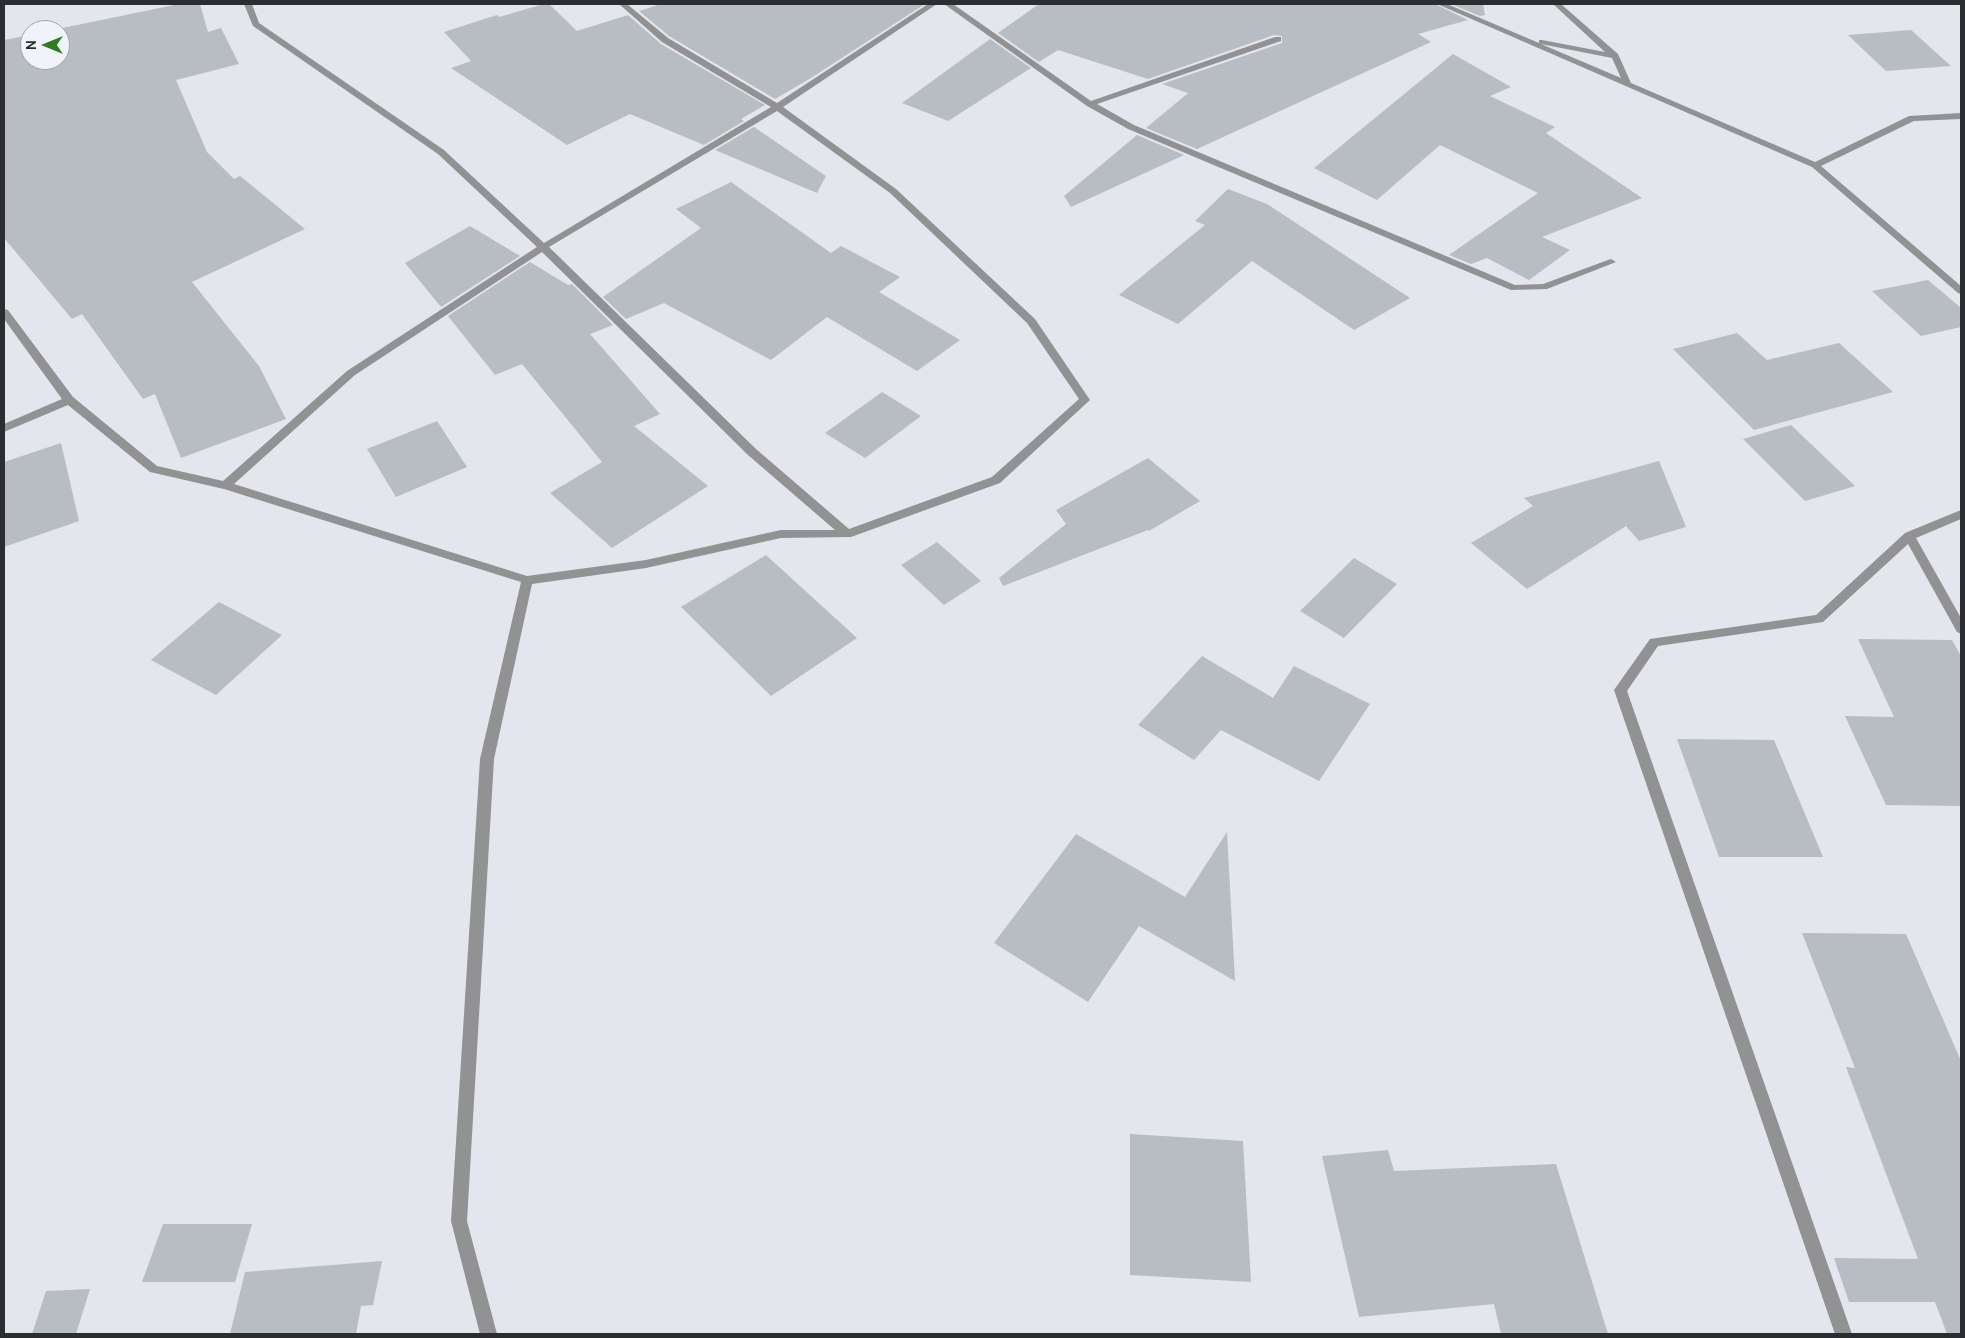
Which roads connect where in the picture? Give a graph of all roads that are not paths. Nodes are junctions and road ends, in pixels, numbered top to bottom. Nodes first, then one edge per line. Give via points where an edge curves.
1 (248, 4) edge
2 (623, 4) edge
3 (933, 4) edge
4 (948, 4) edge
5 (1441, 4) edge
6 (1557, 4) edge
7 (1517, 37) junction
8 (1278, 39) dead end
9 (1615, 56) junction
10 (1628, 85) junction
11 (1090, 104) junction
12 (777, 107) junction
13 (1961, 116) edge
14 (1815, 165) junction
15 (543, 247) junction
16 (1611, 262) dead end
17 (1961, 291) edge
18 (4, 312) edge
19 (69, 400) junction
20 (4, 428) edge
21 (225, 485) junction
22 (1961, 514) edge
23 (847, 534) junction
24 (1909, 536) junction
25 (527, 580) junction
26 (1961, 629) edge
27 (489, 1334) edge
28 (1843, 1334) edge

1 - 15 street via 256,24 441,152
2 - 12 street via 666,40
3 - 12 street
4 - 11 street
5 - 7 street
6 - 9 street
7 - 9 street
7 - 10 street
8 - 11 street
9 - 10 street
10 - 14 street
11 - 16 street via 1132,127 1514,288 1544,287
12 - 15 street
12 - 23 street via 893,191 1031,321 1085,400 996,480
13 - 14 street via 1912,118
14 - 17 street
15 - 21 street via 351,373
15 - 23 street via 752,452
18 - 19 street
19 - 20 street
19 - 21 street via 154,469
21 - 25 street
22 - 24 street
23 - 25 street via 781,534 646,564
24 - 26 street
24 - 28 street via 1819,619 1654,642 1620,690
25 - 27 street via 488,759 459,1222

